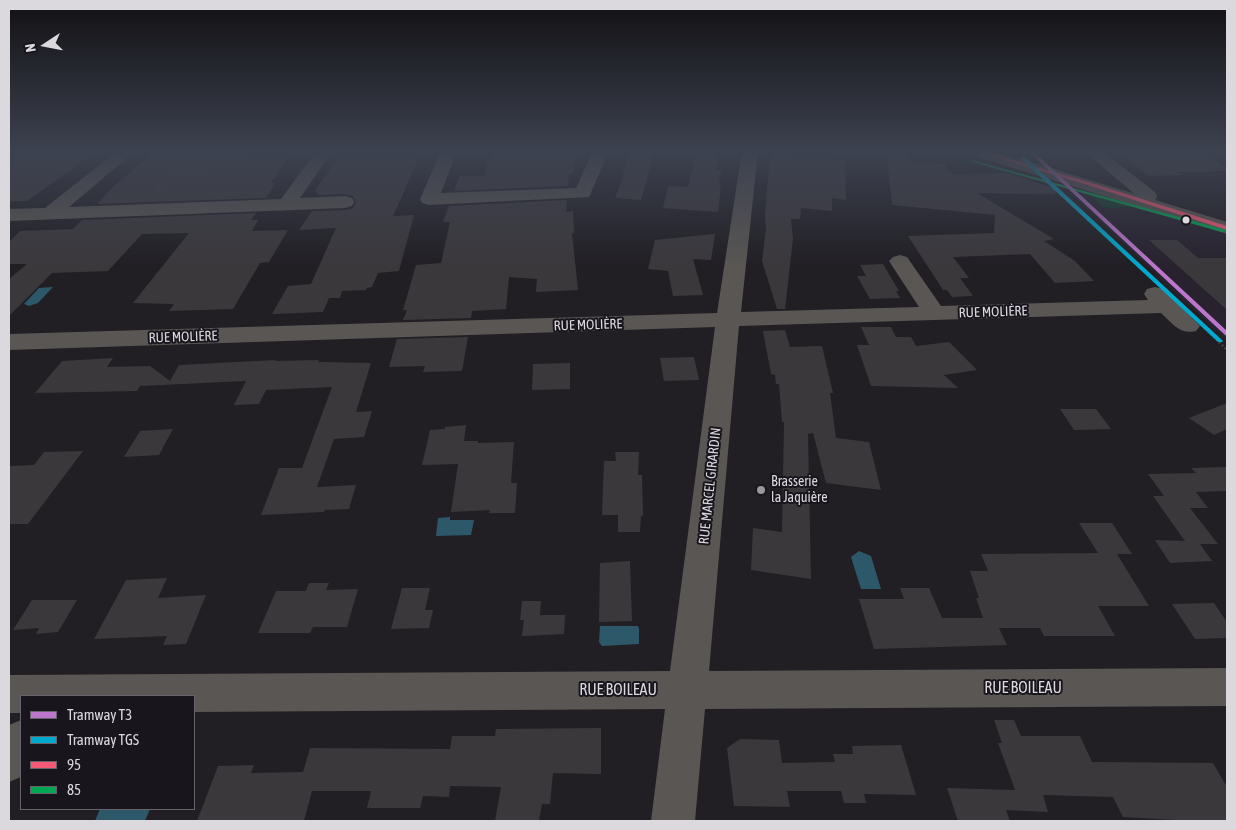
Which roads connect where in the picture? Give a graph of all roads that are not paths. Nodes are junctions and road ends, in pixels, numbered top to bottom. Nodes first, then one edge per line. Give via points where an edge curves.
1 (79, 190) edge
2 (297, 190) edge
3 (433, 190) edge
4 (584, 190) edge
5 (745, 190) edge
6 (1109, 190) edge
7 (1140, 190) edge
8 (1146, 201) junction
9 (345, 202) dead end
10 (287, 204) junction
11 (49, 214) junction
12 (9, 215) edge
13 (1227, 221) edge
14 (1227, 228) edge
15 (900, 261) dead end
16 (1152, 284) road end
17 (1168, 306) junction
18 (934, 314) junction
19 (728, 321) junction
20 (1195, 326) road end
21 (9, 342) edge
22 (1227, 686) edge
23 (687, 690) junction
24 (9, 694) edge
25 (48, 695) edge
26 (20, 742) edge
27 (9, 761) edge
28 (673, 821) edge

1 - 11 street
2 - 10 street
3 - 4 street via 429,199 583,193
5 - 19 street, RUE MARCEL GIRARDIN
6 - 8 main road
7 - 8 street via 1148,196
8 - 13 main road
8 - 14 main road
9 - 10 street
10 - 11 street
11 - 12 street
15 - 18 street
16 - 17 street
17 - 18 street, RUE MOLIÈRE
17 - 20 street
18 - 19 street, RUE MOLIÈRE
19 - 21 street, RUE MOLIÈRE
19 - 23 street, RUE MARCEL GIRARDIN
22 - 23 street, RUE BOILEAU
23 - 25 street, RUE BOILEAU
23 - 28 street, RUE MARCEL GIRARDIN
24 - 25 street, RUE BOILEAU
26 - 27 street

